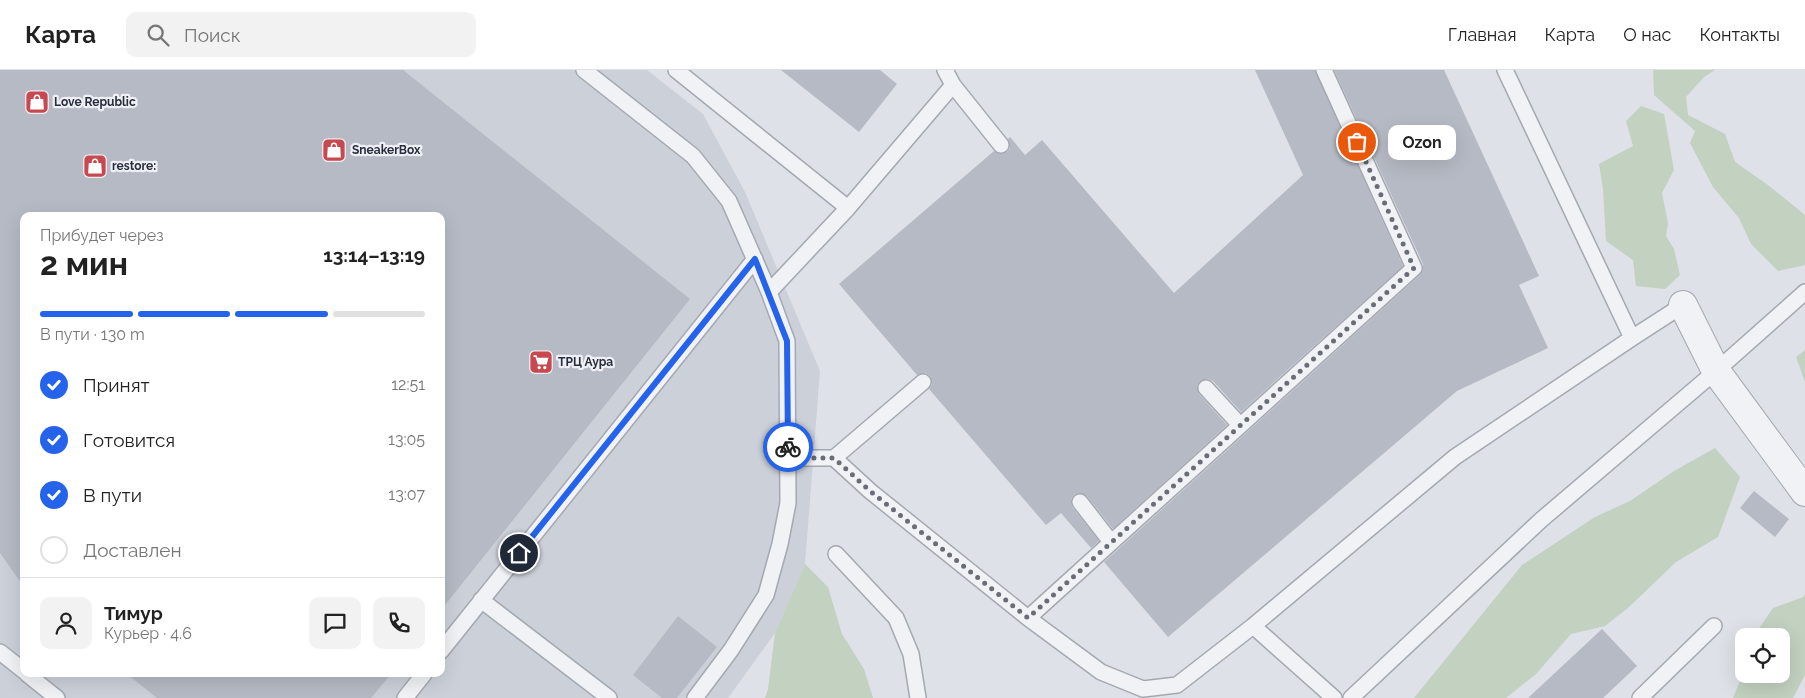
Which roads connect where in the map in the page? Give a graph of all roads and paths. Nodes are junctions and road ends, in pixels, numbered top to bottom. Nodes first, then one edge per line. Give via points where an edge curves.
1 (584, 70) edge
2 (676, 70) edge
3 (945, 70) edge
4 (1324, 70) edge
5 (1505, 70) edge
6 (953, 85) junction
7 (1001, 145) dead end
8 (848, 208) junction
9 (755, 259) junction
10 (769, 292) junction
11 (1805, 292) edge
12 (1683, 306) joint
13 (1632, 338) junction
14 (1716, 371) junction
15 (923, 382) dead end
16 (1206, 388) dead end
17 (1240, 425) junction
18 (789, 458) junction
19 (834, 458) junction
20 (1805, 492) edge
21 (1080, 502) dead end
22 (1111, 542) junction
23 (836, 554) dead end
24 (481, 600) junction
25 (1028, 618) junction
26 (1253, 626) junction
27 (1714, 626) dead end
28 (445, 646) edge
29 (0, 652) edge
30 (20, 669) edge
31 (30, 677) edge
32 (422, 677) edge
33 (57, 698) edge
34 (405, 698) edge
35 (609, 698) edge
36 (695, 698) edge
37 (918, 698) edge
38 (1334, 698) edge
39 (1351, 698) edge
40 (1640, 698) edge

1 - 9 lane via 693,156 729,201
2 - 8 lane
3 - 6 lane
4 - 17 lane via 1414,268
5 - 13 lane
6 - 7 lane
6 - 8 lane
8 - 10 lane
9 - 10 lane
9 - 24 lane
10 - 18 lane via 787,341
11 - 14 lane
12 - 13 lane
12 - 14 street
13 - 26 lane via 1455,457
14 - 20 street
14 - 39 lane via 1541,520
15 - 19 lane
16 - 17 lane
17 - 22 lane
18 - 19 lane
18 - 36 lane via 788,503 766,595
19 - 25 lane via 870,491
21 - 22 lane
22 - 25 lane
23 - 37 lane via 896,618 911,654
24 - 28 lane
24 - 35 lane
25 - 26 lane via 1101,672 1143,689 1177,685
26 - 38 lane
27 - 40 lane
29 - 30 lane
31 - 33 lane
32 - 34 lane

